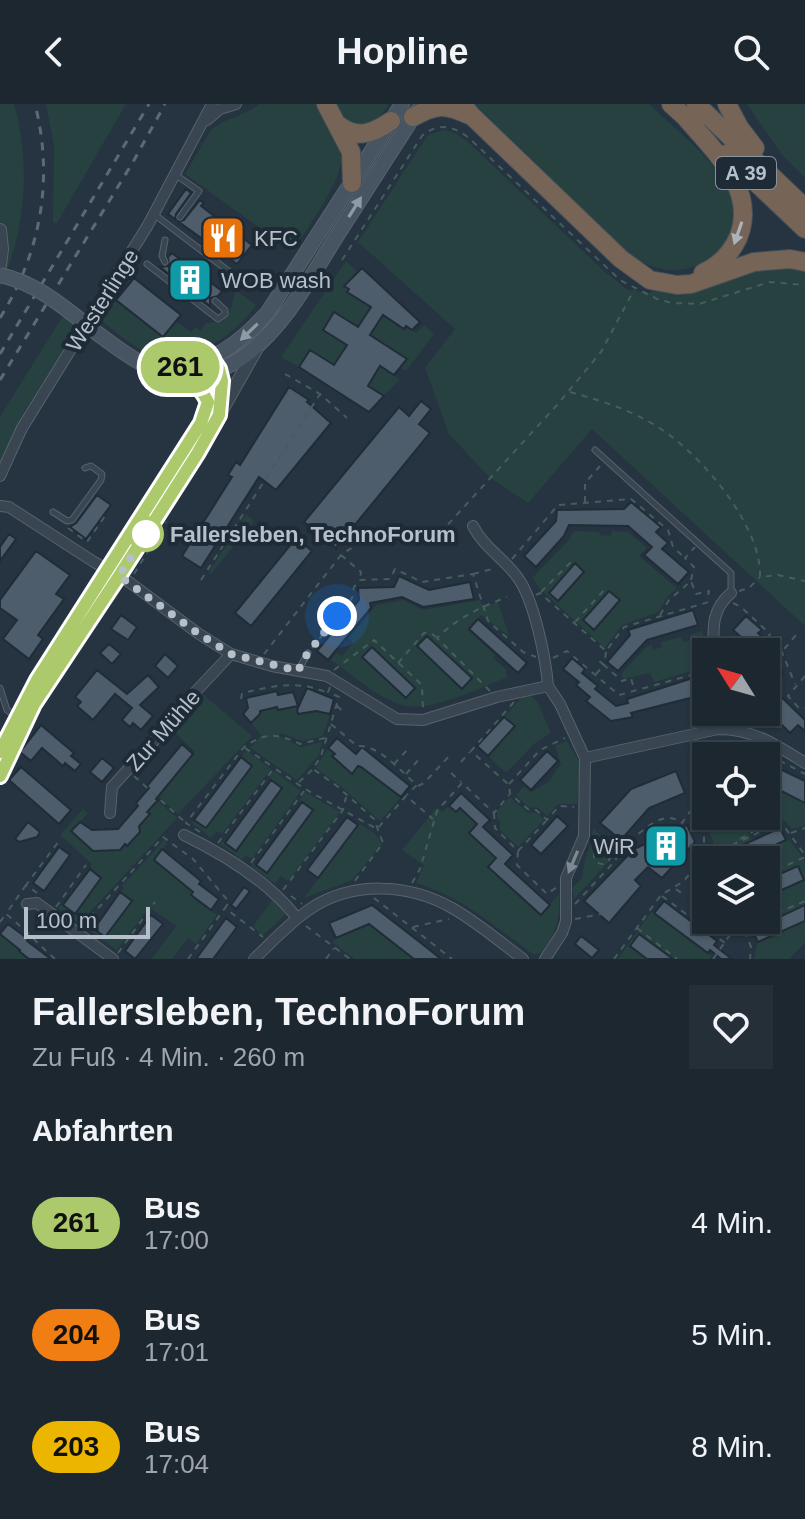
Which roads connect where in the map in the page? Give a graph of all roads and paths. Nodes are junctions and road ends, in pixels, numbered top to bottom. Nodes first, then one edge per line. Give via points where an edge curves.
1 (212, 104) edge
2 (236, 104) edge
3 (326, 104) edge
4 (671, 104) edge
5 (727, 104) edge
6 (412, 108) edge
7 (467, 110) edge
8 (691, 111) edge
9 (391, 121) junction
10 (334, 122) junction
11 (203, 123) junction
12 (176, 175) junction
13 (352, 183) junction
14 (802, 205) edge
15 (155, 215) junction
16 (180, 217) dead end
17 (805, 229) edge
18 (0, 230) edge
19 (165, 240) dead end
20 (342, 260) dead end
21 (165, 262) dead end
22 (805, 262) edge
23 (147, 264) dead end
24 (0, 265) edge
25 (231, 273) dead end
26 (0, 275) edge
27 (636, 280) junction
28 (805, 285) edge
29 (215, 301) dead end
30 (261, 342) junction
31 (147, 367) junction
32 (213, 367) junction
33 (285, 374) dead end
34 (182, 375) junction
35 (569, 392) junction
36 (320, 394) junction
37 (208, 402) junction
38 (219, 415) junction
39 (347, 418) dead end
40 (595, 450) dead end
41 (606, 460) junction
42 (85, 468) dead end
43 (0, 476) edge
44 (585, 503) junction
45 (0, 506) edge
46 (53, 512) dead end
47 (473, 526) dead end
48 (698, 543) junction
49 (341, 555) junction
50 (575, 558) dead end
51 (685, 558) junction
52 (506, 565) junction
53 (107, 569) junction
54 (473, 574) junction
55 (119, 576) junction
56 (760, 577) junction
57 (201, 580) dead end
58 (360, 580) junction
59 (691, 581) junction
60 (805, 581) edge
61 (607, 587) dead end
62 (540, 593) junction
63 (728, 596) junction
64 (507, 597) dead end
65 (527, 597) junction
66 (707, 602) junction
67 (484, 606) junction
68 (660, 616) junction
69 (574, 623) junction
70 (796, 635) dead end
71 (437, 638) junction
72 (714, 638) edge
73 (781, 648) junction
74 (606, 651) junction
75 (308, 653) joint
76 (231, 654) junction
77 (598, 660) dead end
78 (546, 661) junction
79 (260, 663) junction
80 (398, 663) junction
81 (604, 665) junction
82 (298, 671) junction
83 (595, 675) junction
84 (692, 675) edge
85 (805, 676) edge
86 (330, 677) junction
87 (548, 686) junction
88 (796, 687) junction
89 (0, 688) edge
90 (635, 690) junction
91 (328, 692) junction
92 (523, 692) junction
93 (497, 697) junction
94 (241, 699) dead end
95 (337, 705) junction
96 (805, 708) edge
97 (346, 714) dead end
98 (16, 717) junction
99 (423, 720) junction
100 (330, 723) junction
101 (718, 726) edge
102 (718, 729) junction
103 (574, 734) junction
104 (325, 738) junction
105 (244, 747) junction
106 (408, 749) dead end
107 (471, 751) junction
108 (0, 752) edge
109 (452, 753) dead end
110 (420, 758) dead end
111 (585, 758) junction
112 (780, 761) edge
113 (461, 762) dead end
114 (805, 763) edge
115 (393, 765) junction
116 (274, 768) junction
117 (313, 769) junction
118 (127, 770) junction
119 (451, 773) dead end
120 (805, 774) edge
121 (405, 775) junction
122 (0, 776) edge
123 (462, 783) junction
124 (510, 783) junction
125 (298, 784) junction
126 (417, 785) junction
127 (517, 787) dead end
128 (305, 789) junction
129 (347, 794) junction
130 (510, 794) junction
131 (406, 796) junction
132 (584, 808) junction
133 (692, 809) edge
134 (343, 810) junction
135 (110, 813) dead end
136 (494, 813) junction
137 (433, 819) junction
138 (547, 820) junction
139 (186, 823) junction
140 (805, 828) edge
141 (377, 829) junction
142 (755, 830) edge
143 (790, 833) junction
144 (184, 835) dead end
145 (207, 837) dead end
146 (740, 840) junction
147 (59, 841) dead end
148 (217, 844) dead end
149 (731, 846) edge
150 (518, 851) junction
151 (805, 856) edge
152 (609, 859) junction
153 (614, 862) junction
154 (86, 865) dead end
155 (248, 867) dead end
156 (780, 868) edge
157 (209, 870) dead end
158 (690, 872) edge
159 (205, 874) junction
160 (26, 885) junction
161 (566, 886) junction
162 (224, 887) dead end
163 (675, 888) junction
164 (362, 890) junction
165 (408, 891) junction
166 (220, 892) junction
167 (346, 892) junction
168 (281, 893) junction
169 (661, 895) junction
170 (684, 895) dead end
171 (46, 900) dead end
172 (805, 901) edge
173 (155, 902) dead end
174 (27, 904) dead end
175 (55, 908) dead end
176 (225, 908) junction
177 (309, 910) junction
178 (780, 912) edge
179 (6, 914) junction
180 (602, 914) dead end
181 (463, 915) junction
182 (248, 917) dead end
183 (566, 917) junction
184 (297, 918) junction
185 (0, 922) edge
186 (243, 923) junction
187 (411, 927) junction
188 (637, 928) junction
189 (76, 933) junction
190 (731, 934) edge
191 (746, 934) edge
192 (725, 943) junction
193 (267, 947) junction
194 (334, 948) junction
195 (55, 959) edge
196 (113, 959) edge
197 (124, 959) edge
198 (188, 959) edge
199 (254, 959) edge
200 (326, 959) edge
201 (350, 959) edge
202 (452, 959) edge
203 (523, 959) edge
204 (545, 959) edge
205 (614, 959) edge
206 (677, 959) edge
207 (713, 959) edge
208 (750, 959) edge

1 - 11 street, Westerlinge
2 - 11 street
3 - 10 highway
4 - 8 highway, A 39
5 - 14 highway via 739,127
6 - 7 highway via 444,105
6 - 9 main road
30 -> 6 main road via 304,287
7 - 27 highway
8 - 14 highway, A 39
8 - 17 highway, A 39
8 -> 27 highway via 735,180 743,209 739,235 727,255 701,274
9 - 10 highway via 358,135
9 - 13 main road
10 - 13 highway via 351,152
11 - 12 street, Westerlinge
12 - 15 street, Westerlinge
12 - 16 lane via 199,191
13 -> 32 main road via 268,312
15 - 25 lane
15 - 43 street, Westerlinge via 31,413
18 - 24 street
19 - 21 lane
20 - 27 path via 422,136 451,127 608,269
22 - 27 highway via 754,262 677,285
23 - 29 lane via 218,319 225,310
26 - 31 main road, bridge via 39,291
27 - 28 path via 657,299 687,305 770,282
27 - 35 path via 606,345
30 - 32 main road via 246,355
30 - 38 street
31 - 32 main road
31 - 34 main road
32 - 34 main road
32 - 37 street
32 - 38 street via 222,381
33 - 36 path
34 - 37 street via 197,384
35 - 49 path via 442,531 378,536
35 - 56 path via 623,408 680,444 723,490 750,531
36 - 39 path
36 - 57 path
37 - 53 street via 201,423
38 - 55 street
40 - 41 lane
41 - 44 path via 585,483
41 - 48 lane
42 - 46 lane via 102,474 101,480 72,520
44 - 51 path via 631,499 668,530 673,547
44 - 52 path via 558,505
45 - 53 street
47 - 52 street
48 - 51 path
48 - 63 lane via 731,573
49 - 58 path via 361,572
49 - 79 path
50 - 62 path
51 - 59 path via 694,567
52 - 54 path
52 - 65 street via 520,579
53 - 55 street
53 - 98 street
54 - 58 path via 422,582 395,569 390,579
54 - 67 path
55 - 76 street
55 - 122 street via 29,712
56 - 60 path
56 - 63 path
58 - 75 path
59 - 66 path via 696,594 709,591
59 - 68 path
61 - 69 path
62 - 65 path
62 - 69 path
63 - 66 path
63 - 72 street via 713,617
63 - 73 path
64 - 67 path
65 - 78 street
66 - 68 path
67 - 71 path
67 - 78 path via 488,621 523,652
68 - 74 path via 624,627
69 - 74 path
70 - 73 path
71 - 80 path via 424,633
71 - 93 path
73 - 88 path
74 - 81 path
75 - 82 lane
76 - 79 street
76 - 118 street, Zur Mühle
77 - 81 path
78 - 83 path via 567,651
78 - 87 street
79 - 82 street
80 - 86 path via 374,640
80 - 99 path via 422,685
81 - 83 path
81 - 90 path via 622,681 631,678
82 - 86 street
83 - 90 path via 619,695
84 - 90 path
85 - 88 path
86 - 91 path
86 - 99 street via 397,719
87 - 92 street
87 - 103 street
88 - 96 path via 788,696
89 - 98 lane via 7,710
91 - 94 path via 307,684 276,686 242,693
91 - 95 path via 339,697
92 - 93 street
92 - 107 path
93 - 99 street
95 - 97 path
95 - 100 path
98 - 108 street
100 - 104 path
100 - 115 path via 357,746 377,751
101 - 102 street
102 - 111 street
102 - 114 street via 767,739
103 - 111 street
103 - 124 path via 540,750
104 - 105 path via 300,744 279,734
104 - 117 path
105 - 116 path
105 - 139 path
106 - 115 path
107 - 113 path
107 - 124 path
109 - 126 path
110 - 121 path
111 - 132 street
112 - 120 path
115 - 121 path
116 - 125 path
116 - 148 path
117 - 125 path
117 - 129 path
118 - 135 street, Zur Mühle via 112,787
118 - 139 path
119 - 123 path
121 - 126 path
123 - 136 path
123 - 137 path
124 - 127 path
124 - 130 path
125 - 128 path
126 - 131 path
128 - 134 path
128 - 155 path
129 - 134 path
129 - 141 path via 374,819
130 - 136 path
130 - 138 path
131 - 137 path
131 - 141 path
132 - 138 path via 559,806
132 -> 161 street via 584,836
133 - 153 path via 682,823 663,817 627,842
134 - 141 path
134 - 168 path
136 - 150 path via 495,828
137 - 165 path via 420,869
138 - 150 path
139 - 145 path
140 - 143 path
141 - 167 path via 383,843
142 - 146 path
143 - 146 path via 777,824
143 - 151 path
144 - 168 street
146 - 149 path
147 - 160 path
150 - 161 path via 517,865 547,894
151 - 156 path
152 - 152 path via 598,864 594,856 605,848
152 - 153 path
153 - 183 path
154 - 175 path
157 - 159 path
158 - 163 path
159 - 166 path
159 - 189 path via 163,837
160 - 171 path
160 - 179 path
161 - 183 street
162 - 166 path
163 - 169 path
163 - 170 path
164 - 165 street
164 - 167 street
164 - 187 path
165 - 181 street
166 - 176 path via 229,902
167 - 177 street
168 - 177 path
168 - 184 street
169 - 188 path
169 - 192 path
172 - 178 path
173 - 197 path via 117,954
174 - 189 street via 37,903
176 - 186 path
176 - 198 path
177 - 184 street
179 - 185 path
179 - 195 path
180 - 183 path
181 - 187 path
181 - 203 street
182 - 186 path
183 - 204 street
184 - 193 street
184 - 194 path
186 - 193 path via 265,938
187 - 202 path
188 - 205 path
188 - 206 path
189 - 196 street
190 - 192 path
191 - 208 path
192 - 207 path
193 - 199 street
194 - 200 path
194 - 201 path

